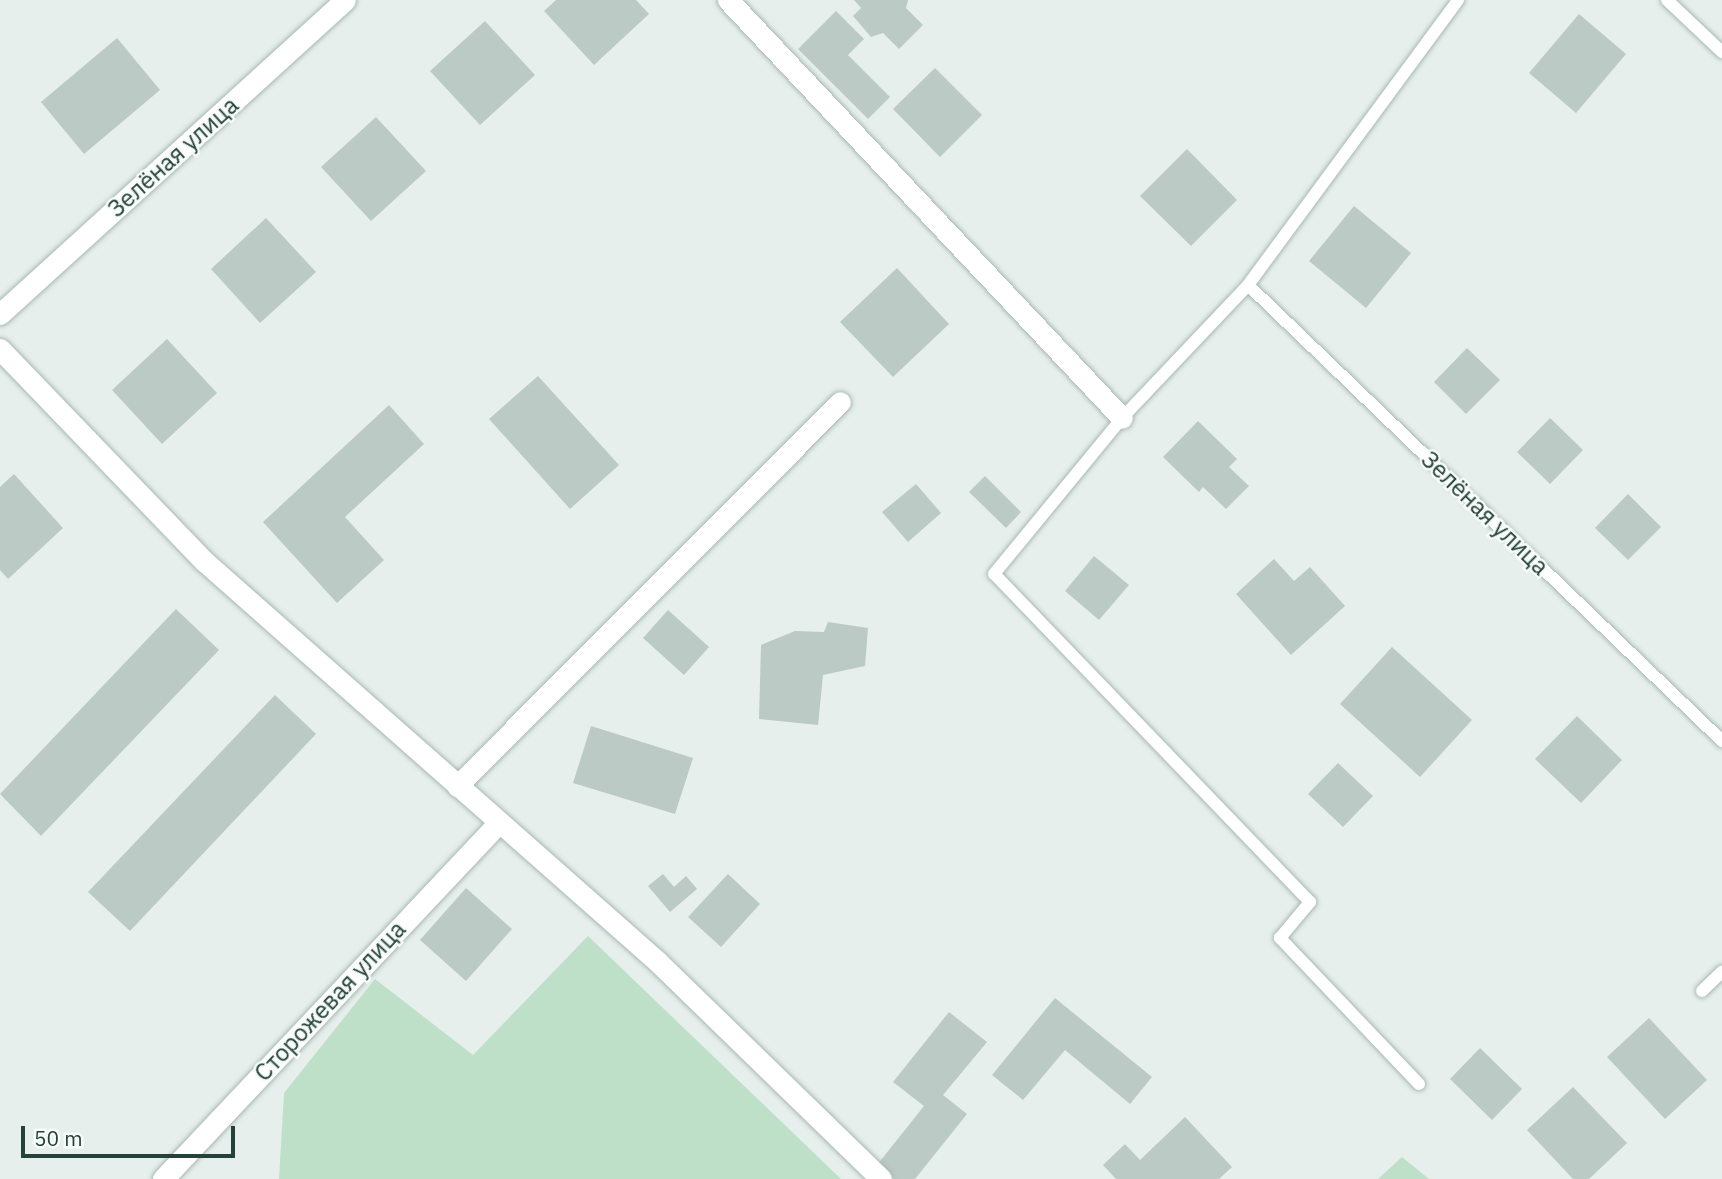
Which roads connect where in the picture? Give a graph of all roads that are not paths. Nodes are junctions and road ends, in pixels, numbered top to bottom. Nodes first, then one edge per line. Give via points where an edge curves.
1 (345, 0) edge
2 (728, 0) edge
3 (1458, 0) edge
4 (1667, 0) edge
5 (1722, 51) edge
6 (1248, 285) junction
7 (0, 314) edge
8 (0, 349) edge
9 (840, 402) dead end
10 (1122, 418) junction
11 (1722, 741) edge
12 (457, 786) junction
13 (497, 824) junction
14 (1722, 972) edge
15 (1702, 991) dead end
16 (1419, 1084) dead end
17 (163, 1179) edge
18 (881, 1179) edge

1 - 7 street, Зелёная улица
2 - 10 street
3 - 6 lane
4 - 5 lane
6 - 10 lane
6 - 11 lane, Зелёная улица
8 - 12 street via 204,561
9 - 12 street
10 - 16 lane via 994,574 1310,902 1280,938
12 - 13 street
13 - 17 street, Сторожевая улица
13 - 18 street via 658,962
14 - 15 lane

